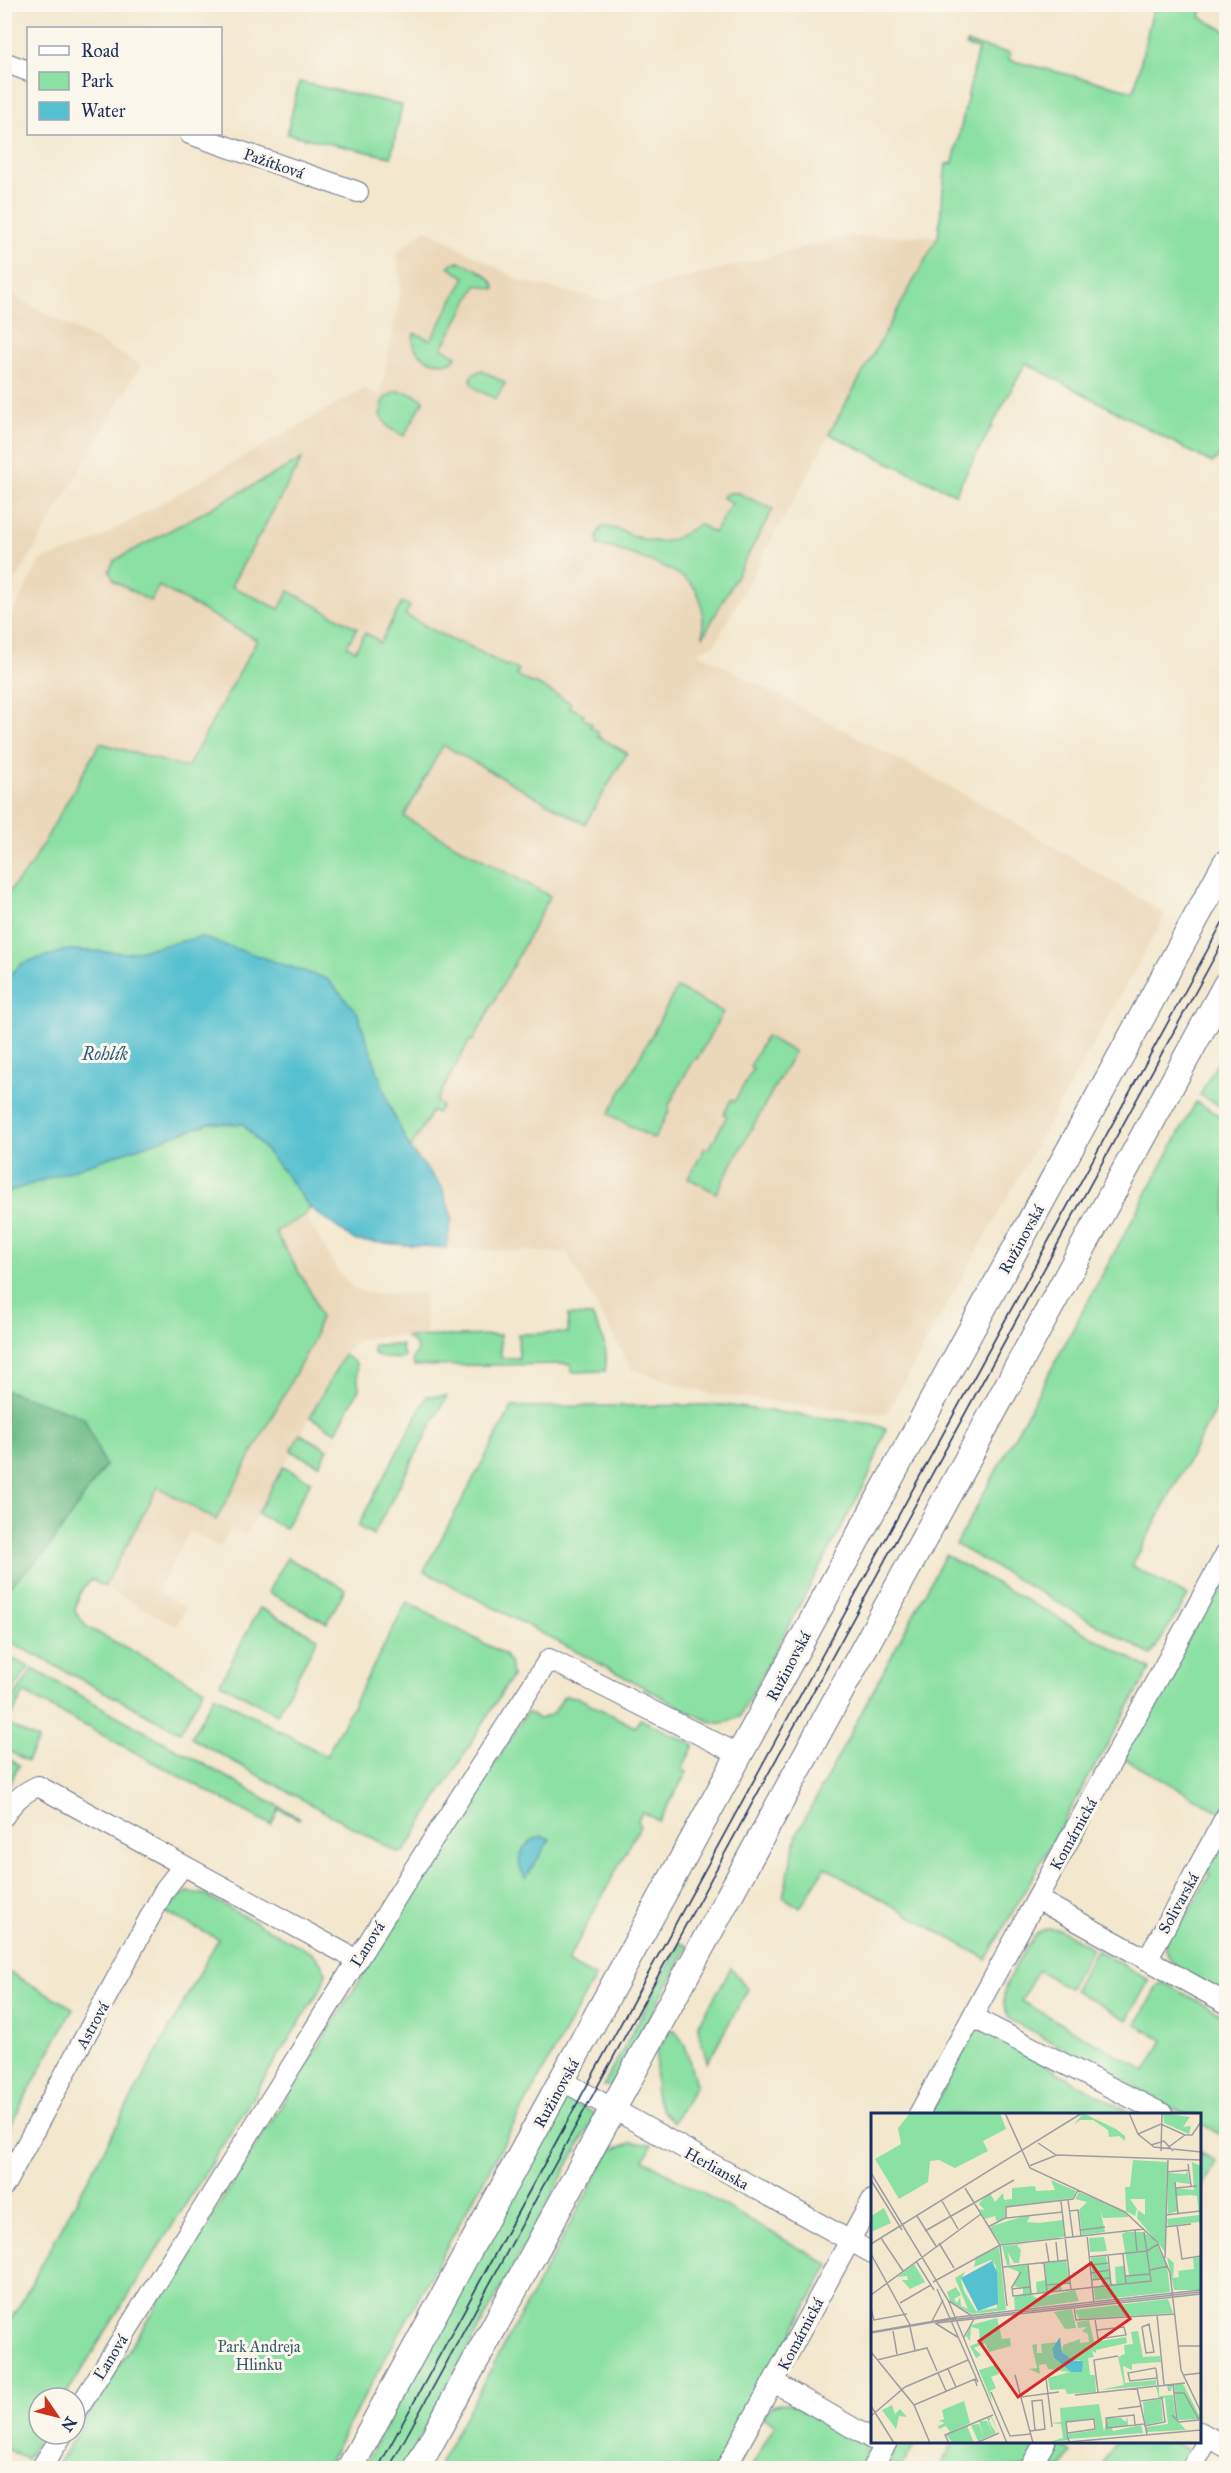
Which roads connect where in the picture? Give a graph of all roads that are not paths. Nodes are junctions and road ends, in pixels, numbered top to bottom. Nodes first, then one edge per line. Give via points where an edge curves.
1 (4, 62) edge
2 (27, 71) edge
3 (193, 135) edge
4 (358, 192) dead end
5 (1227, 863) edge
6 (1227, 985) edge
7 (1227, 1553) edge
8 (740, 1755) junction
9 (4, 1816) edge
10 (1227, 1816) edge
11 (183, 1866) junction
12 (1037, 1899) junction
13 (1148, 1959) junction
14 (357, 1960) junction
15 (1227, 2003) edge
16 (972, 2017) junction
17 (562, 2081) junction
18 (613, 2110) junction
19 (920, 2113) edge
20 (1159, 2113) edge
21 (4, 2186) edge
22 (871, 2204) edge
23 (850, 2241) junction
24 (871, 2252) edge
25 (774, 2382) junction
26 (87, 2395) edge
27 (1204, 2434) edge
28 (871, 2437) edge
29 (880, 2443) edge
30 (1044, 2443) edge
31 (1201, 2443) edge
32 (55, 2446) edge
33 (1227, 2446) edge
34 (41, 2469) edge
35 (350, 2469) edge
36 (417, 2469) edge
37 (726, 2469) edge
38 (872, 2469) edge
39 (1030, 2469) edge
40 (1192, 2469) edge

1 - 2 street
3 - 4 street, Pažítková
5 - 8 street, Ružinovská
6 - 18 street
7 - 12 street, Komárnická
8 - 14 street, Ľanová via 549,1659
8 - 17 street, Ružinovská
9 - 11 street via 26,1791 38,1786
10 - 13 street, Solivarská
11 - 14 street
11 - 21 street, Astrová via 165,1889
12 - 13 street
12 - 16 street, Komárnická
13 - 15 street
14 - 26 street, Ľanová
16 - 19 street, Komárnická
16 - 20 street
17 - 18 street, Herlianska
17 - 35 street, Ružinovská
18 - 23 street, Herlianska
18 - 36 street
22 - 23 street, Komárnická
23 - 24 street, Herlianska
23 - 25 street, Komárnická
25 - 28 street
25 - 37 street, Komárnická
27 - 33 street
29 - 38 street
30 - 39 street
31 - 40 street
32 - 34 street

